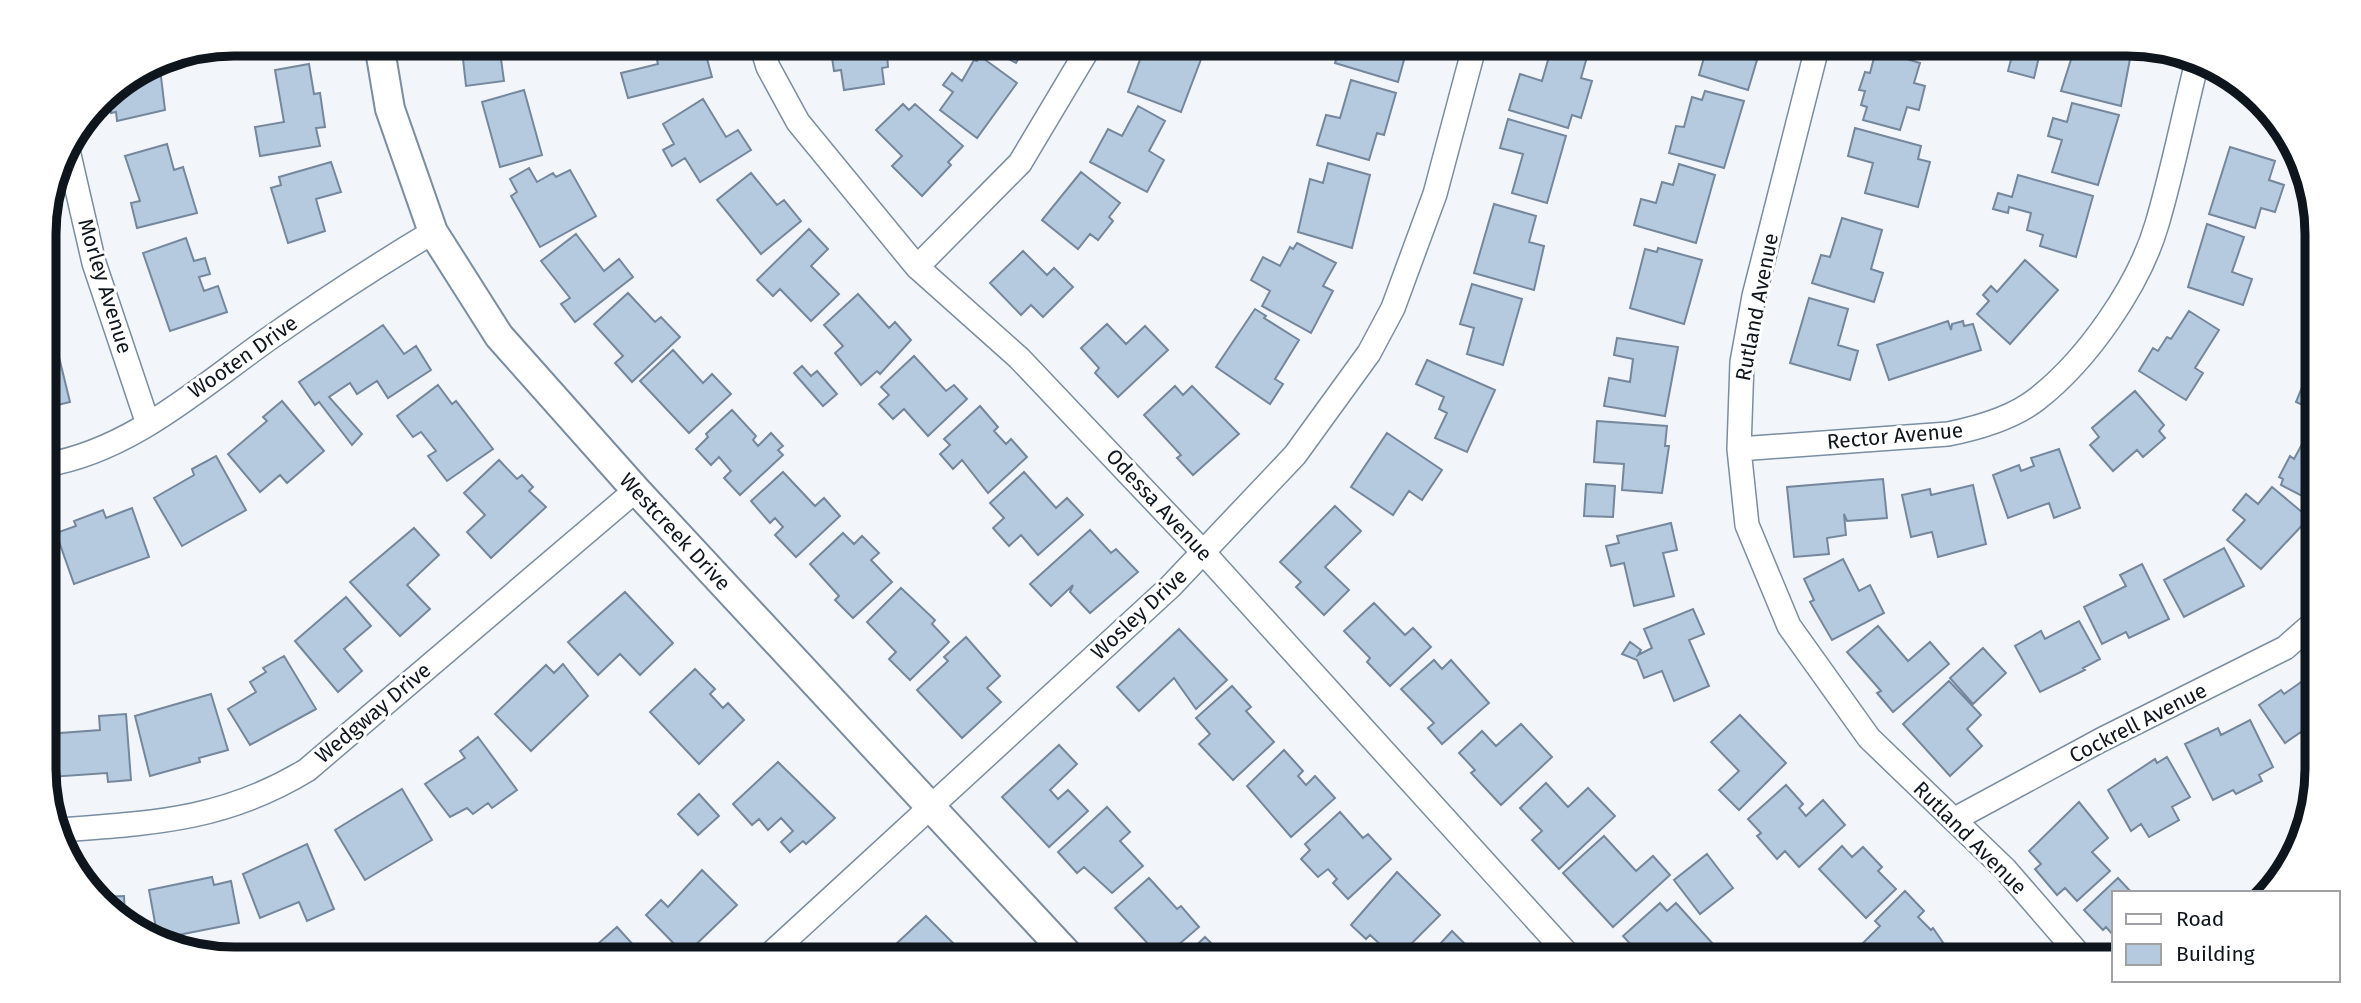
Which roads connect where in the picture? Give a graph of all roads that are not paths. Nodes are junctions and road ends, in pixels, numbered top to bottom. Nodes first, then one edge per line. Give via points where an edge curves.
1 (382, 56) edge
2 (765, 56) edge
3 (1084, 56) edge
4 (1472, 56) edge
5 (1815, 56) edge
6 (2195, 70) edge
7 (71, 163) edge
8 (433, 232) junction
9 (916, 267) junction
10 (148, 424) junction
11 (1738, 449) junction
12 (56, 463) edge
13 (636, 490) junction
14 (1203, 552) junction
15 (2305, 630) edge
16 (929, 807) junction
17 (1955, 819) junction
18 (67, 829) edge
19 (778, 947) edge
20 (1061, 947) edge
21 (1561, 947) edge
22 (2073, 947) edge

1 - 8 street, Westcreek Drive via 390,109
2 - 9 street, Odessa Avenue via 798,122
3 - 9 street via 1020,163
4 - 14 street, Wosley Drive via 1435,194 1393,308 1369,354 1294,455
5 - 11 street, Rutland Avenue via 1754,296 1742,362
6 - 11 street, Rector Avenue via 2157,226 2137,273 2088,350 2036,400 1982,427 1948,434
7 - 10 street, Morley Avenue via 94,263
8 - 10 street, Wooten Drive via 352,281
8 - 13 street, Westcreek Drive via 499,335
9 - 14 street, Odessa Avenue via 1019,358
10 - 12 street, Wooten Drive via 105,447
11 - 17 street, Rutland Avenue via 1747,525 1789,626 1869,738
13 - 16 street, Westcreek Drive
13 - 18 street, Wedgway Drive via 307,770 275,790 170,822
14 - 16 street, Wosley Drive
14 - 21 street, Odessa Avenue
15 - 17 street, Cockrell Avenue via 2285,648
16 - 19 street, Wosley Drive
16 - 20 street, Westcreek Drive
17 - 22 street, Rutland Avenue

